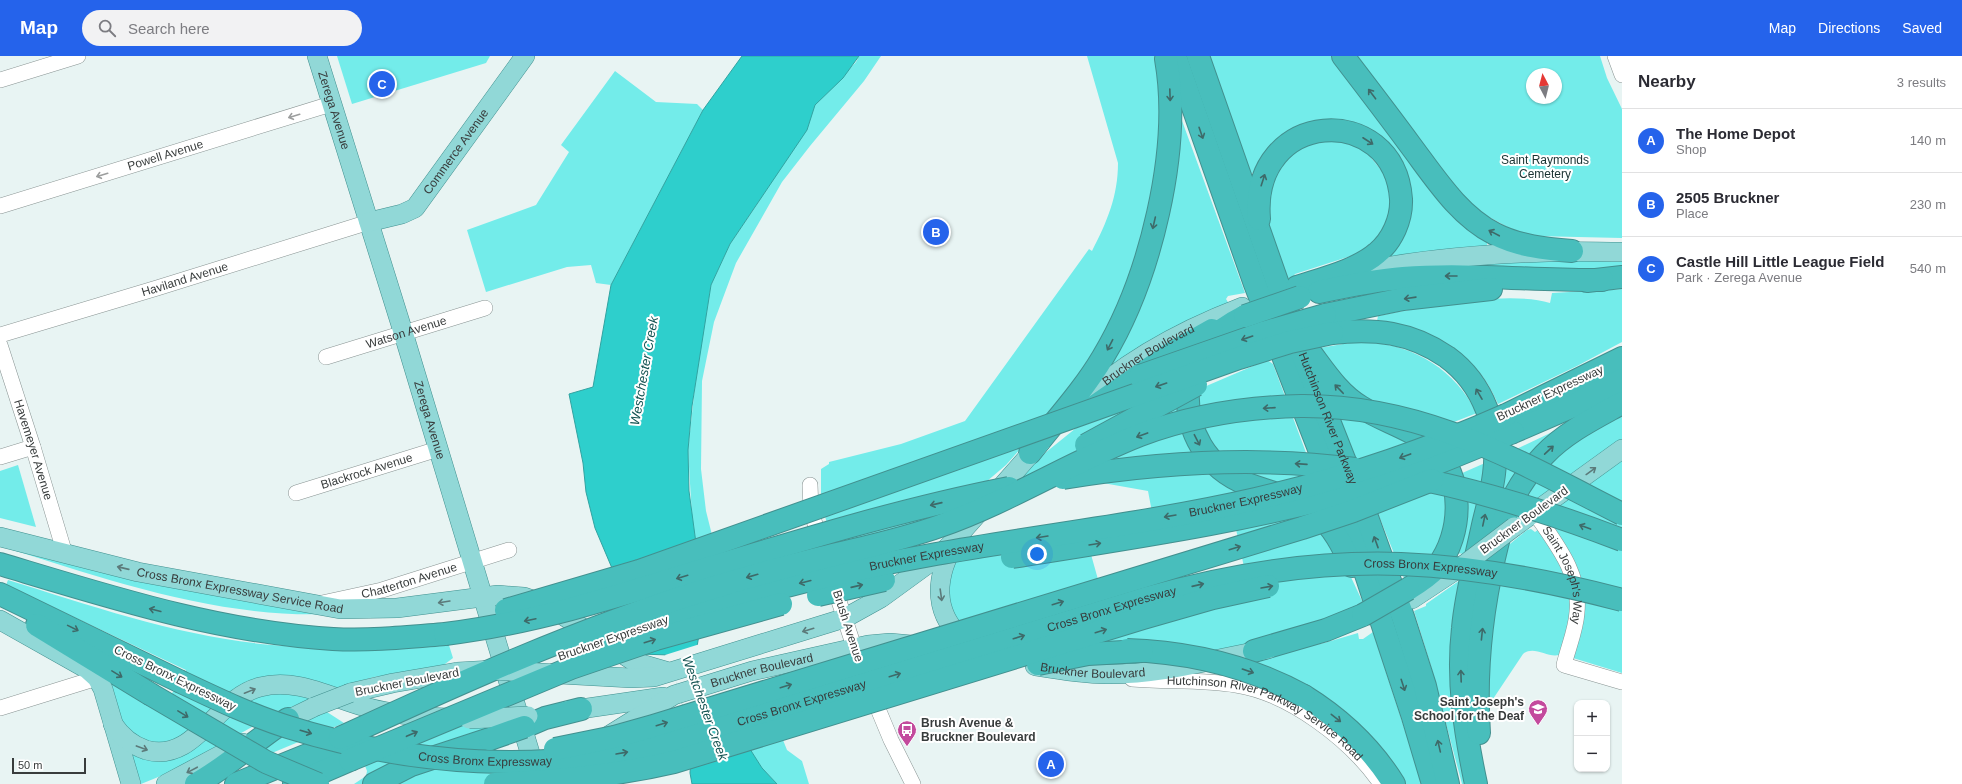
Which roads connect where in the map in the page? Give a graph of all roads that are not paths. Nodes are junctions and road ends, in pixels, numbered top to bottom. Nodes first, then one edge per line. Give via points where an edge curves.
1 (78, 56) edge
2 (317, 56) edge
3 (525, 56) edge
4 (1166, 56) edge
5 (1175, 56) edge
6 (1198, 56) edge
7 (1343, 56) edge
8 (1615, 56) edge
9 (1622, 75) edge
10 (0, 80) edge
11 (331, 104) junction
12 (0, 206) edge
13 (369, 222) junction
14 (1264, 246) junction
15 (1572, 251) junction
16 (1622, 252) edge
17 (1612, 279) edge
18 (1299, 292) junction
19 (485, 308) dead end
20 (1244, 311) junction
21 (1328, 324) junction
22 (1293, 327) junction
23 (403, 333) junction
24 (0, 335) edge
25 (0, 345) edge
26 (326, 357) dead end
27 (1622, 358) edge
28 (1616, 391) edge
29 (1512, 429) junction
30 (33, 447) junction
31 (438, 449) junction
32 (1622, 449) edge
33 (1030, 454) junction
34 (0, 457) edge
35 (810, 485) dead end
36 (296, 493) dead end
37 (1534, 513) junction
38 (1622, 514) edge
39 (962, 533) junction
40 (0, 537) edge
41 (1622, 540) edge
42 (880, 543) junction
43 (509, 550) dead end
44 (65, 554) junction
45 (472, 562) junction
46 (0, 564) edge
47 (1561, 586) junction
48 (0, 594) edge
49 (1410, 594) junction
50 (483, 596) junction
51 (1622, 600) edge
52 (0, 603) edge
53 (307, 604) junction
54 (845, 618) junction
55 (0, 620) edge
56 (444, 628) junction
57 (854, 648) junction
58 (1390, 648) junction
59 (1142, 651) junction
60 (1254, 651) joint
61 (1008, 662) junction
62 (781, 663) junction
63 (670, 672) junction
64 (970, 672) junction
65 (1086, 674) junction
66 (98, 678) junction
67 (1622, 682) edge
68 (674, 695) junction
69 (0, 708) edge
70 (581, 709) junction
71 (288, 719) junction
72 (113, 724) junction
73 (344, 746) junction
74 (430, 756) junction
75 (131, 784) edge
76 (166, 784) edge
77 (196, 784) edge
78 (236, 784) edge
79 (294, 784) edge
80 (318, 784) edge
81 (374, 784) edge
82 (495, 784) edge
83 (540, 784) edge
84 (636, 784) edge
85 (913, 784) edge
86 (1381, 784) edge
87 (1394, 784) edge
88 (1433, 784) edge
89 (1448, 784) edge
90 (1476, 784) edge
91 (1485, 784) edge

1 - 10 street
2 - 11 main road, Zerega Avenue
3 - 13 main road, Commerce Avenue via 415,208
4 -> 33 highway via 1170,105 1168,154 1154,223 1137,282 1104,356
5 -> 58 highway, Hutchinson River Parkway via 1255,284 1349,526
6 - 14 highway, Hutchinson River Parkway
15 -> 7 highway via 1511,241 1494,234 1472,218 1441,185
8 - 9 street
11 -> 12 street, Powell Avenue
11 - 13 main road, Zerega Avenue
13 - 23 main road, Zerega Avenue
13 - 24 street, Haviland Avenue
14 -> 18 highway via 1259,215 1261,184 1272,159 1290,142 1313,132 1340,130 1365,139 1385,157 1395,173 1401,203 1398,221 1387,243 1367,260
14 - 22 highway, Hutchinson River Parkway
15 - 16 main road
15 - 18 main road via 1428,260 1370,269
17 -> 18 highway via 1548,280 1454,276 1403,278
17 -> 21 highway via 1433,295 1385,302
18 - 20 highway, bridge
19 - 23 street, Watson Avenue
20 - 33 highway via 1173,352 1119,388
20 -> 58 highway via 1201,348 1192,364 1187,405 1196,439 1212,460 1229,474 1245,483 1292,499 1312,510 1327,523 1348,557
21 - 42 highway, bridge via 1282,349 1168,399 963,510
21 -> 56 highway, bridge via 1266,332 901,465 556,597
90 -> 21 highway via 1463,715 1461,648 1468,594 1494,474 1495,441 1490,419 1482,398 1468,377 1449,359 1426,344 1377,330
49 -> 22 highway via 1436,568 1452,539 1457,502 1448,468 1437,451 1423,440 1366,410 1343,394
89 -> 22 highway, Hutchinson River Parkway via 1425,686 1407,629 1371,527
23 - 26 street, Watson Avenue
23 - 31 main road, Zerega Avenue
25 - 30 street, Havemeyer Avenue
27 - 29 highway, Bruckner Expressway
28 - 29 highway
91 -> 28 highway via 1478,730 1478,669 1490,581 1506,515 1523,481 1550,448 1572,432
29 - 73 highway, Bruckner Expressway, bridge via 1269,496 1169,516 921,557 813,580 725,603 553,658
74 -> 29 highway, bridge via 486,756 543,751 660,725 1325,521 1422,484
30 - 34 street
30 - 44 street, Havemeyer Avenue
31 - 36 street, Blackrock Avenue
31 - 45 main road, Zerega Avenue
37 -> 32 main road, Bruckner Boulevard
33 - 39 main road, Bruckner Boulevard
35 - 54 street, Brush Avenue via 813,517
37 - 49 main road, Bruckner Boulevard, bridge via 1465,564
37 - 67 street, Saint Joseph's Way via 1567,561 1576,586 1577,617 1564,665
38 -> 42 highway, bridge via 1490,448 1430,425 1357,410 1273,407 1218,414 1155,430 1104,451 976,512 929,530
39 - 54 main road, Bruckner Boulevard via 936,558 894,590
39 -> 61 main road via 947,559 940,582 946,617 953,630 970,645
40 - 44 main road, Cross Bronx Expressway Service Road
41 -> 56 highway, bridge via 1495,497 1395,474 1287,463 1179,464 1047,480 935,504 839,529 560,613 513,623
42 -> 73 highway, bridge via 755,575 636,613 566,639 490,669
43 - 45 street, Chatterton Avenue
53 -> 44 main road, Cross Bronx Expressway Service Road via 145,573
45 - 50 main road, Zerega Avenue
45 - 53 street, Chatterton Avenue via 382,590 334,602
56 -> 46 highway via 316,629 193,619 135,605
47 - 51 highway, Cross Bronx Expressway, bridge
64 -> 47 highway, bridge via 1190,604 1284,584 1356,576 1419,574 1490,577
74 -> 47 highway, Cross Bronx Expressway, bridge via 487,762 542,763 652,748 1147,598 1255,574 1310,567 1401,564 1472,571
48 -> 74 highway, Cross Bronx Expressway, bridge via 179,681 287,727 358,746
49 - 60 highway, bridge via 1364,619
50 -> 53 main road, Cross Bronx Expressway Service Road via 378,609 340,609
50 - 63 main road via 516,596 539,601 635,662
50 - 83 main road, Zerega Avenue
52 -> 80 highway, bridge via 266,762
54 - 57 street, Brush Avenue
54 - 62 main road via 837,630
54 -> 63 main road, Bruckner Boulevard
55 - 66 main road via 87,669
57 - 61 main road, Bruckner Boulevard via 902,644
57 - 62 main road, Bruckner Boulevard
57 - 85 street, Brush Avenue via 891,740
58 -> 88 highway
59 - 64 highway, bridge via 1100,649 1072,652
59 - 84 highway, bridge via 1088,654 1026,667 721,761
59 -> 87 highway, bridge via 1220,662 1265,677 1304,696 1351,731 1376,757
60 - 65 main road, Bruckner Boulevard via 1150,671
61 - 65 main road, Bruckner Boulevard
62 - 68 main road, Bruckner Boulevard
63 - 71 main road, Bruckner Boulevard, bridge via 654,677 631,678 492,670 457,672 350,693
64 - 82 highway, bridge via 668,763 585,778
65 - 86 street, Hutchinson River Parkway Service Road via 1141,680 1227,684 1264,692 1293,706 1323,726 1360,759
66 - 69 street
66 - 72 main road
68 - 70 main road
68 - 83 main road, Bruckner Boulevard via 601,740 555,778
72 -> 70 main road, bridge via 124,737 137,746 151,751 170,751 188,743 219,712 242,694 260,687 281,684 303,686 357,705 391,713 469,719 528,716
70 - 81 highway, bridge via 545,718 411,765
71 -> 76 main road, Bruckner Boulevard
71 - 77 highway
72 - 75 main road
73 - 78 highway, Bruckner Expressway via 266,771
73 - 79 highway, Bruckner Expressway

